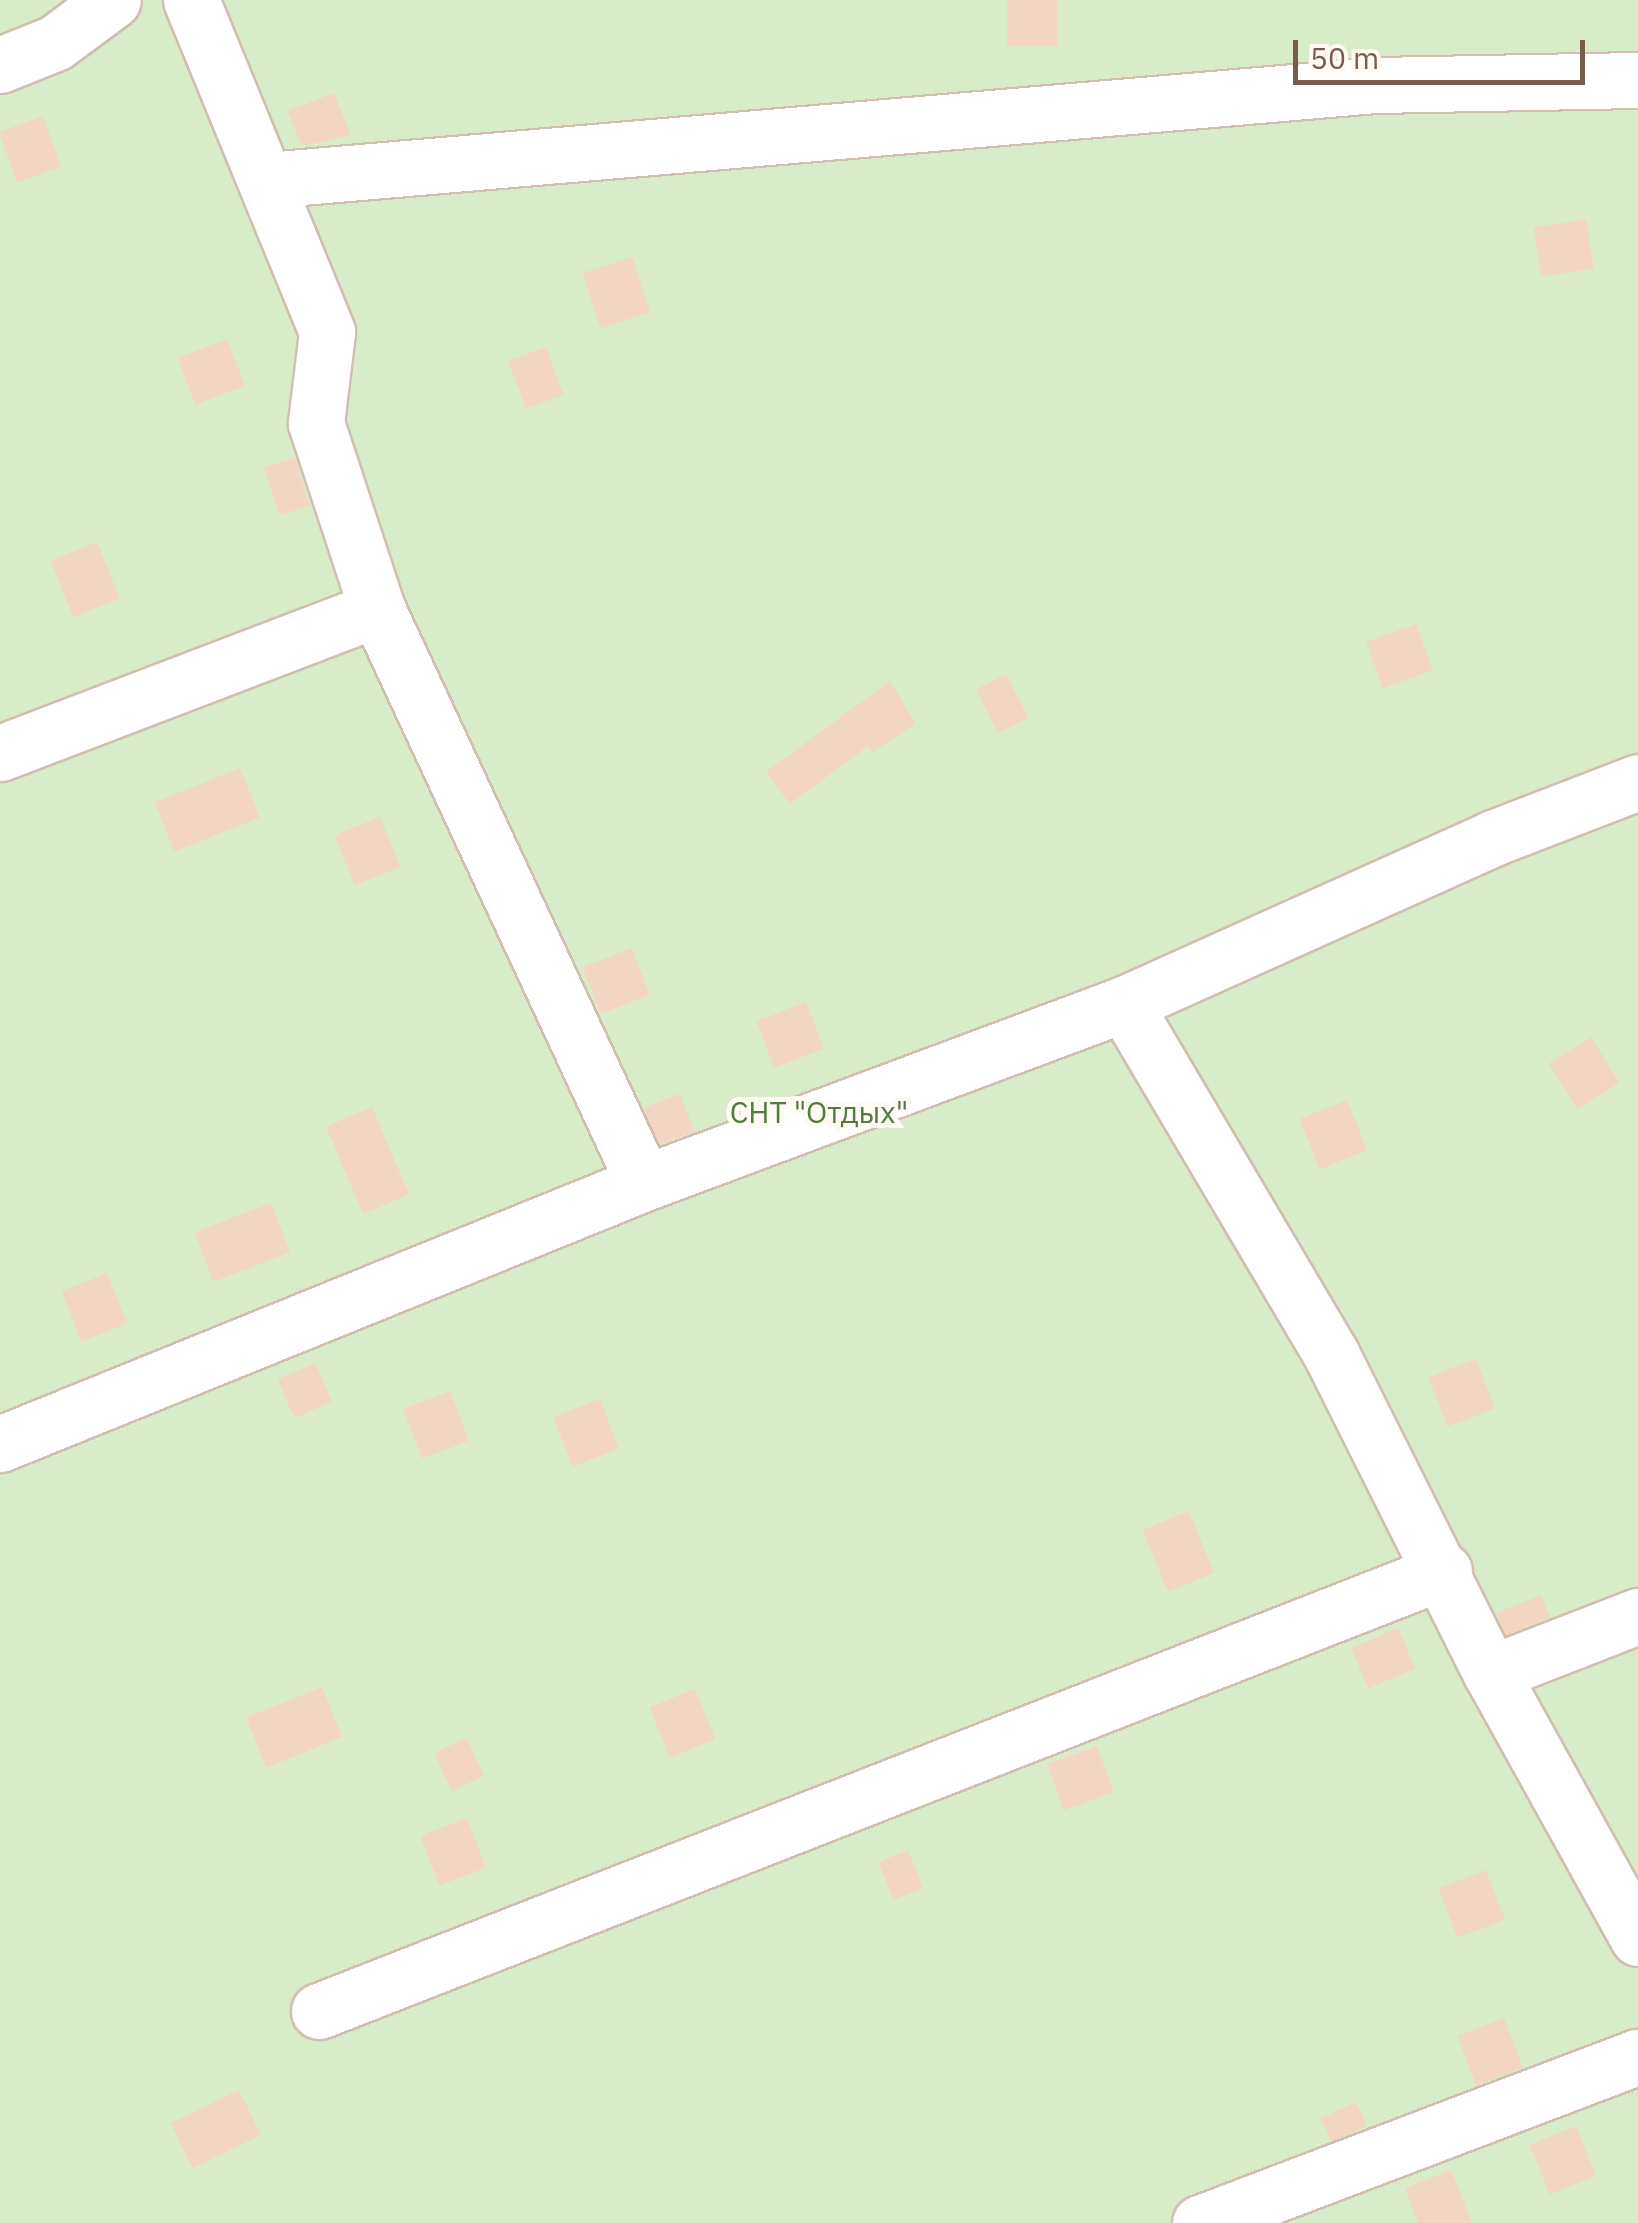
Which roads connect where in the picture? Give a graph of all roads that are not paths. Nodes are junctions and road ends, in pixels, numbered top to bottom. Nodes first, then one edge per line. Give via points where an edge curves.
1 (114, 0) edge
2 (190, 0) edge
3 (0, 65) edge
4 (1638, 80) edge
5 (267, 180) junction
6 (377, 608) junction
7 (0, 753) edge
8 (1638, 782) edge
9 (1124, 1004) junction
10 (644, 1182) junction
11 (0, 1444) edge
12 (1444, 1571) junction
13 (1638, 1616) edge
14 (1492, 1673) junction
15 (1638, 1938) edge
16 (319, 2011) dead end
17 (1638, 2057) edge
18 (1200, 2223) edge

1 - 3 lane via 55,43
2 - 5 lane
4 - 5 lane via 1376,85
5 - 6 lane via 327,332 316,423
6 - 7 lane
6 - 10 lane
8 - 9 lane via 1493,838
9 - 10 lane
9 - 12 lane via 1331,1354
10 - 11 lane
12 - 14 lane
12 - 16 lane
13 - 14 lane
14 - 15 lane
17 - 18 lane

